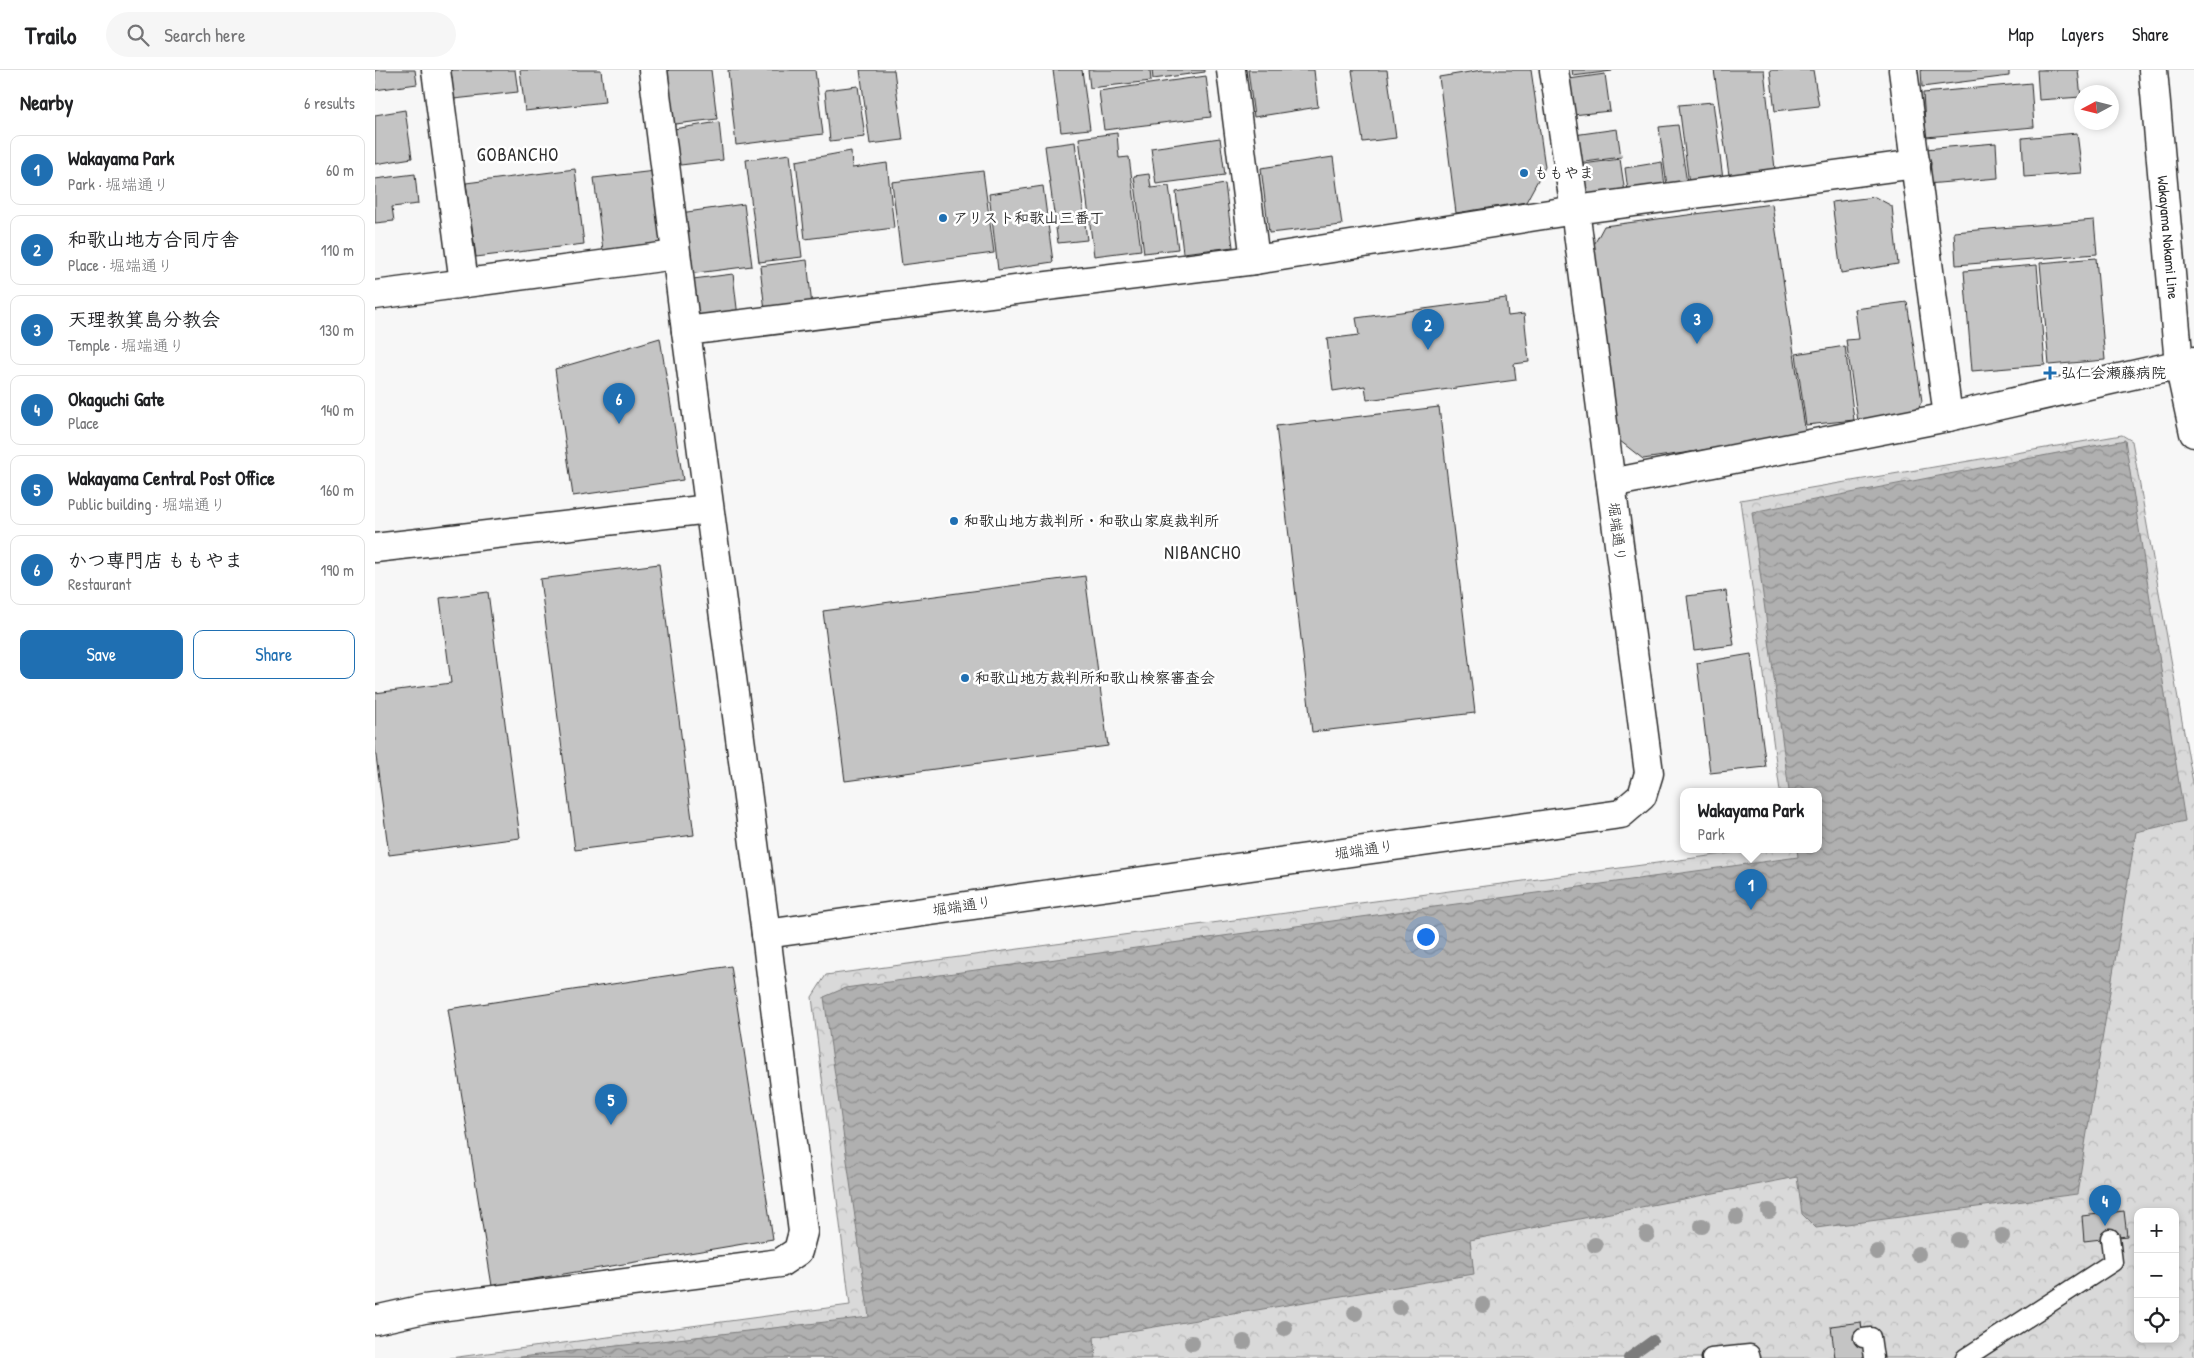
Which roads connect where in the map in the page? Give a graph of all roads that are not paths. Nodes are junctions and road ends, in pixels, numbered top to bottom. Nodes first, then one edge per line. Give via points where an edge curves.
1 (436, 70) edge
2 (653, 70) edge
3 (1231, 70) edge
4 (1554, 70) edge
5 (1903, 70) edge
6 (2153, 70) edge
7 (1916, 164) junction
8 (1575, 210) junction
9 (676, 255) junction
10 (1255, 260) junction
11 (464, 283) junction
12 (375, 295) edge
13 (686, 331) junction
14 (2186, 362) edge
15 (1948, 417) junction
16 (2194, 433) edge
17 (1611, 483) junction
18 (709, 509) junction
19 (375, 548) edge
20 (766, 934) junction
21 (2110, 1238) dead end
22 (375, 1320) edge
23 (1863, 1338) dead end
24 (1711, 1358) edge
25 (1751, 1358) edge
26 (1874, 1358) edge
27 (1965, 1358) edge

1 - 11 street
2 - 9 street
3 - 10 street
4 - 8 street, 堀端通り
5 - 7 street
6 - 14 street, Wakayama Nokami Line
7 - 8 street
7 - 15 street
8 - 10 street
8 - 17 street, 堀端通り
9 - 11 street
9 - 13 street
10 - 13 street
11 - 12 street
13 - 18 street
14 - 15 street
14 - 16 street, Wakayama Nokami Line
15 - 17 street
17 - 20 street, 堀端通り via 1649,773 1642,796 1621,814
18 - 19 street
18 - 20 street
20 - 22 street via 803,1232 798,1251 780,1263 424,1309
21 - 27 lane via 2113,1262
23 - 26 lane via 1871,1337
24 - 25 lane via 1750,1354

